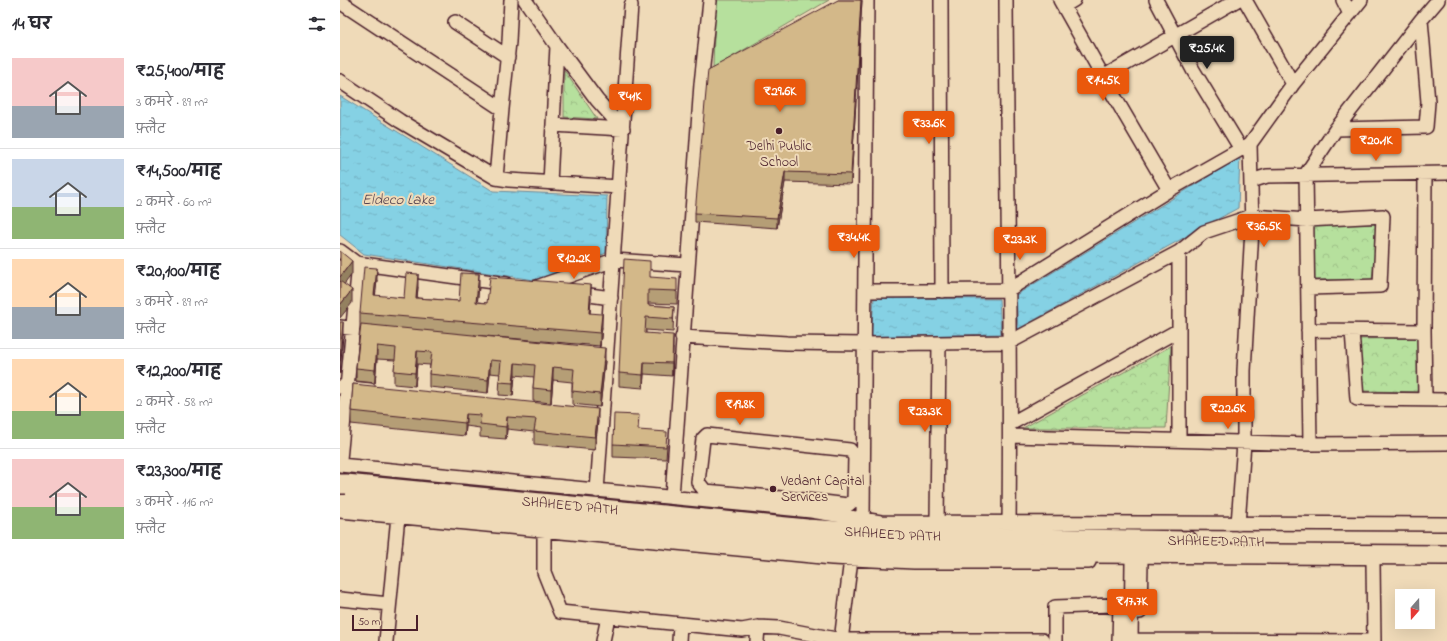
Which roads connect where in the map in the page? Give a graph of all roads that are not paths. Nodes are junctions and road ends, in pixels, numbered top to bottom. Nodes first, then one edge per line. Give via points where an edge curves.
1 (511, 0) edge
2 (524, 0) edge
3 (867, 0) edge
4 (941, 0) edge
5 (1006, 0) edge
6 (1156, 0) edge
7 (1237, 0) edge
8 (1246, 0) edge
9 (1342, 0) edge
10 (1361, 0) edge
11 (1438, 0) edge
12 (710, 1) edge
13 (340, 2) edge
14 (1066, 2) edge
15 (631, 5) dead end
16 (1350, 14) junction
17 (1421, 20) junction
18 (455, 22) dead end
19 (1175, 37) junction
20 (557, 46) junction
21 (508, 57) junction
22 (715, 76) edge
23 (1103, 77) junction
24 (340, 81) edge
25 (701, 84) junction
26 (1293, 84) junction
27 (502, 109) junction
28 (553, 125) junction
29 (623, 129) junction
30 (1336, 129) junction
31 (1245, 146) junction
32 (694, 172) junction
33 (709, 173) edge
34 (1447, 173) edge
35 (1306, 174) junction
36 (1425, 174) junction
37 (496, 178) junction
38 (1251, 181) junction
39 (550, 183) junction
40 (618, 187) junction
41 (1169, 190) junction
42 (1252, 216) junction
43 (1307, 220) junction
44 (340, 251) edge
45 (1179, 252) junction
46 (614, 260) junction
47 (360, 264) junction
48 (687, 265) junction
49 (535, 288) junction
50 (1308, 288) junction
51 (1008, 290) junction
52 (866, 291) junction
53 (942, 291) junction
54 (611, 298) junction
55 (346, 328) edge
56 (1179, 330) junction
57 (1308, 330) junction
58 (1352, 330) junction
59 (1424, 331) junction
60 (385, 332) edge
61 (682, 337) junction
62 (1010, 342) junction
63 (865, 344) junction
64 (939, 344) junction
65 (591, 354) edge
66 (607, 355) junction
67 (344, 387) edge
68 (386, 392) edge
69 (1425, 399) junction
70 (1447, 400) edge
71 (587, 411) edge
72 (603, 413) junction
73 (1010, 430) junction
74 (1179, 440) junction
75 (1244, 443) junction
76 (1310, 444) junction
77 (1447, 444) edge
78 (340, 459) edge
79 (341, 487) edge
80 (598, 490) junction
81 (672, 497) junction
82 (749, 500) junction
83 (815, 506) junction
84 (398, 516) junction
85 (863, 519) junction
86 (937, 522) junction
87 (1009, 523) junction
88 (1238, 524) junction
89 (1447, 524) edge
90 (544, 530) junction
91 (1447, 542) edge
92 (1447, 555) edge
93 (851, 559) junction
94 (1136, 562) junction
95 (1373, 563) junction
96 (1447, 563) edge
97 (340, 599) edge
98 (389, 604) junction
99 (1130, 604) junction
100 (608, 617) junction
101 (680, 624) junction
102 (758, 627) junction
103 (386, 641) edge
104 (603, 641) edge
105 (679, 641) edge
106 (757, 641) edge
107 (841, 641) edge
108 (1042, 641) edge
109 (1055, 641) edge
110 (1132, 641) edge
111 (1225, 641) edge
112 (1287, 641) edge
113 (1370, 641) edge
114 (1374, 641) edge

1 - 21 street
2 - 20 street
3 - 52 street
4 - 53 street
5 - 51 street
6 - 19 street
7 - 19 street
8 - 26 street
9 - 16 street
10 - 16 street
11 - 17 street
12 - 25 street
13 - 27 street
14 - 23 street
15 - 29 street
16 - 26 street
17 - 30 street
17 - 30 street via 1428,102 1426,127
18 - 21 street
19 - 23 street
19 - 31 street via 1193,70
20 - 28 street
20 - 29 street via 597,100
21 - 27 street
22 - 25 street
23 - 41 street
24 - 37 street via 400,121
25 - 32 street
26 - 31 street
27 - 37 street
28 - 29 street
28 - 39 street
29 - 40 street
30 - 35 street
31 - 38 street
31 - 41 street
32 - 33 street
32 - 48 street
34 - 36 street
35 - 36 street
35 - 38 street via 1267,176
35 - 43 street
36 - 59 street
37 - 39 street
38 - 42 street
39 - 40 street
40 - 46 street
41 - 51 street
42 - 43 street
42 - 45 street via 1204,232
42 - 75 street via 1244,371
43 - 50 street
43 - 50 street via 1383,216 1380,286
44 - 47 street
45 - 56 street
45 - 62 street
46 - 48 street
46 - 49 street
46 - 54 street
47 - 49 street
47 - 55 street
48 - 61 street
49 - 54 street
50 - 57 street
51 - 53 street
51 - 62 street
52 - 53 street
52 - 63 street
54 - 66 street
55 - 60 street
55 - 67 street
56 - 73 street
56 - 74 street
57 - 58 street
57 - 76 street
58 - 59 street
58 - 69 street via 1357,399
59 - 69 street
61 - 63 street
61 - 81 street
62 - 64 street
62 - 73 street
63 - 64 street
63 - 85 street
64 - 86 street
65 - 66 street
66 - 72 street
67 - 68 street
67 - 78 street
69 - 70 street
71 - 72 street
72 - 80 street
73 - 74 street
73 - 87 street
74 - 75 street
75 - 76 street
75 - 88 street
76 - 77 street
79 - 80 street
79 - 84 street
79 - 91 highway, SHAHEED PATH via 909,536 1277,543
79 - 92 highway, SHAHEED PATH via 803,543 1096,554
80 - 81 street
81 - 82 street
82 - 83 street
82 - 83 street via 705,491 698,482 702,439 707,435 850,450 855,457 854,500 848,505
83 - 85 street
84 - 90 street
84 - 98 street
85 - 86 street via 881,522
86 - 87 street
87 - 88 street
88 - 89 street
90 - 93 street
90 - 100 street via 544,572 560,612
93 - 94 street via 914,562
93 - 107 street
94 - 95 street
94 - 99 street
95 - 96 street
95 - 114 street
97 - 98 street
98 - 103 street
99 - 109 street via 1055,606
99 - 110 street
100 - 101 street
100 - 104 street
101 - 102 street via 742,630
101 - 105 street
102 - 106 street
102 - 107 street via 779,628
107 - 108 street
110 - 111 street
111 - 112 street
112 - 113 street

